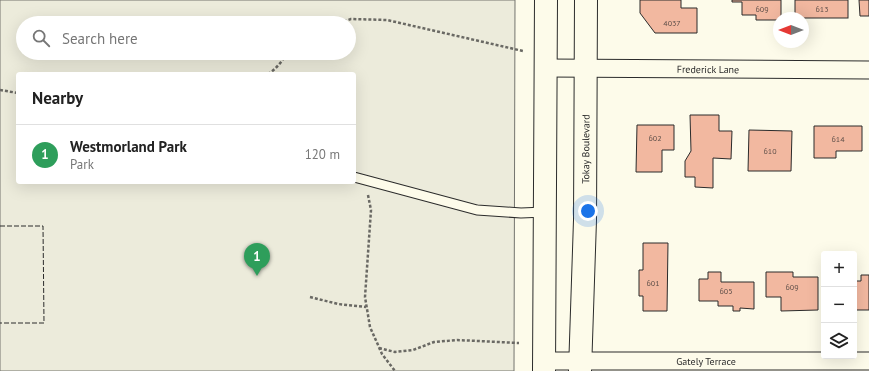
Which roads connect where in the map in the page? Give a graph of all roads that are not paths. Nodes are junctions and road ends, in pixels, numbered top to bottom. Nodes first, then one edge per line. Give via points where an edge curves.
1 (546, 0) edge
2 (586, 0) edge
3 (546, 68) junction
4 (585, 69) junction
5 (869, 70) edge
6 (356, 178) edge
7 (544, 212) junction
8 (869, 361) edge
9 (544, 366) edge
10 (580, 366) edge

1 - 3 street
2 - 4 street, Tokay Boulevard
3 - 4 street, Frederick Lane
3 - 7 street
4 - 5 street, Frederick Lane
4 - 10 street, Tokay Boulevard via 585,220
6 - 7 lane via 477,210
7 - 9 street
8 - 10 street, Gately Terrace
9 - 10 street, Gately Terrace

